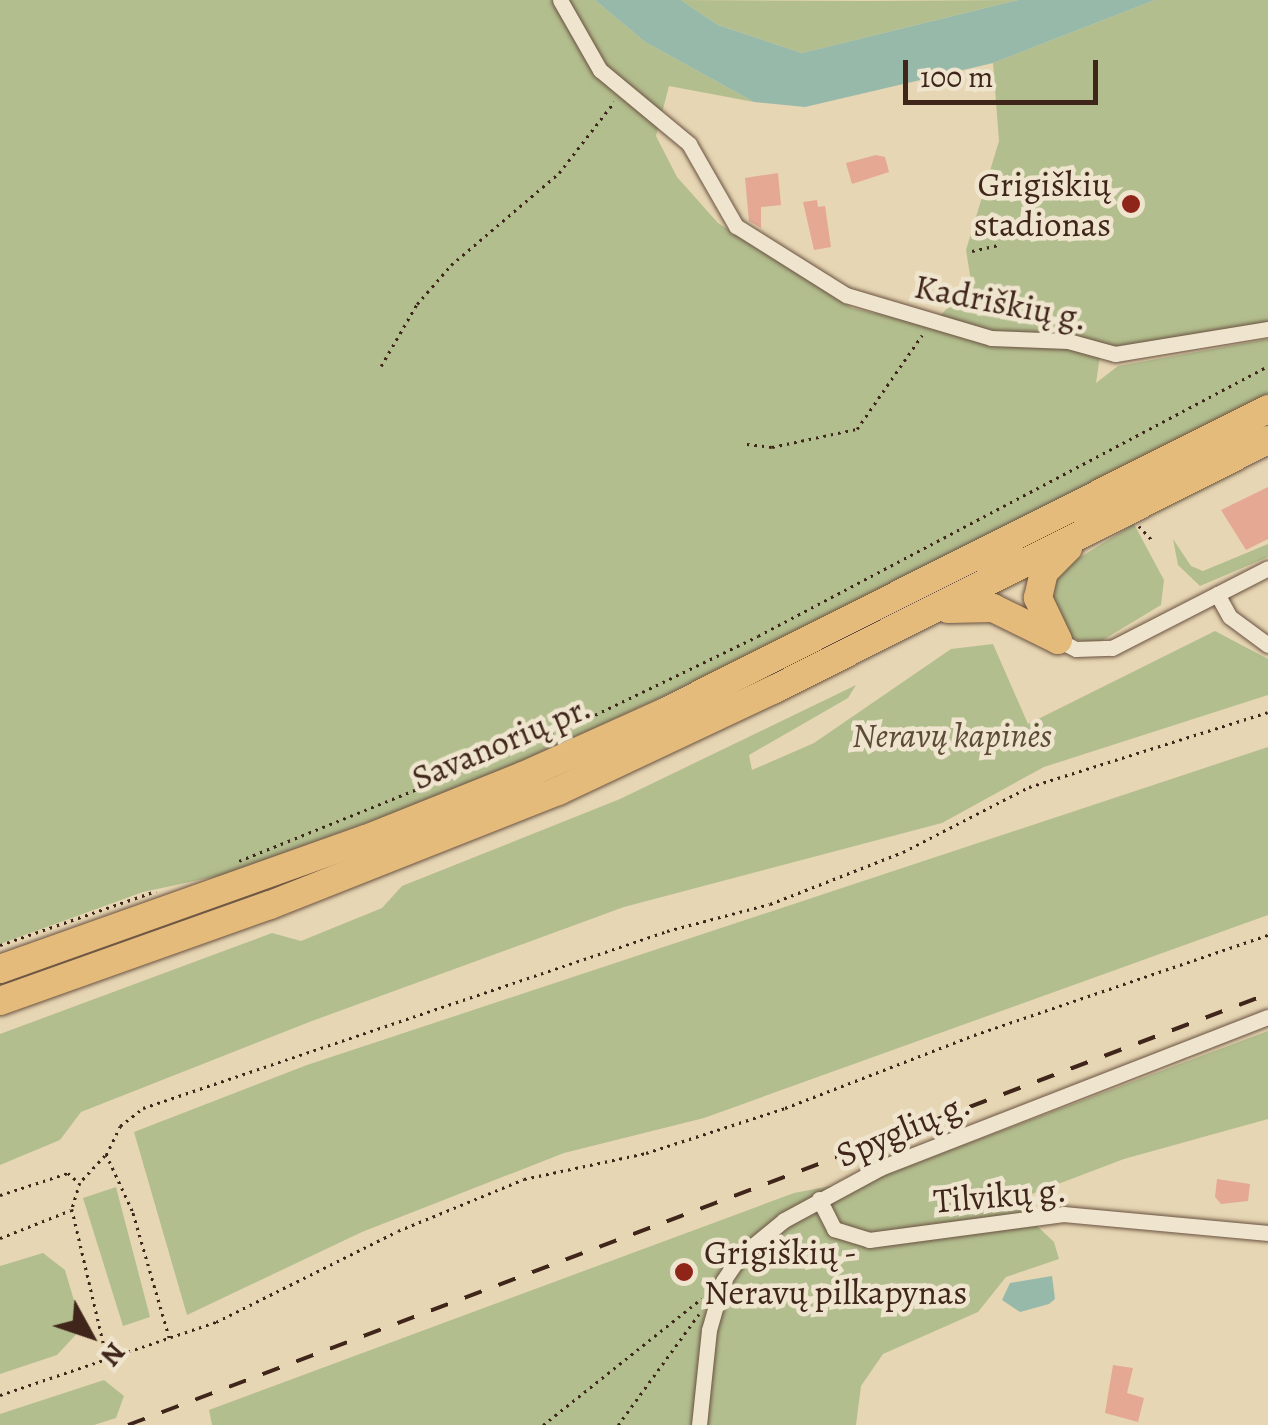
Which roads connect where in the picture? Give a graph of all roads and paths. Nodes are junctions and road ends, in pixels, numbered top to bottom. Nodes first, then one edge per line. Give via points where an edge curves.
1 (560, 0) edge
2 (620, 92) junction
3 (998, 245) dead end
4 (972, 251) dead end
5 (934, 316) junction
6 (1268, 329) edge
7 (381, 366) dead end
8 (1268, 366) edge
9 (1268, 408) edge
10 (1268, 440) edge
11 (747, 444) dead end
12 (1095, 527) junction
13 (1268, 568) edge
14 (1218, 594) junction
15 (925, 613) junction
16 (1058, 640) junction
17 (1268, 645) edge
18 (1268, 712) edge
19 (366, 840) junction
20 (228, 865) dead end
21 (165, 888) dead end
22 (1268, 935) edge
23 (0, 945) edge
24 (0, 955) edge
25 (0, 970) edge
26 (0, 1001) edge
27 (1268, 1017) edge
28 (106, 1155) junction
29 (80, 1183) junction
30 (0, 1195) edge
31 (819, 1199) junction
32 (72, 1209) junction
33 (1268, 1233) edge
34 (0, 1238) edge
35 (723, 1281) junction
36 (168, 1338) junction
37 (108, 1358) junction
38 (0, 1394) edge
39 (543, 1425) edge
40 (618, 1425) edge
41 (699, 1425) edge

1 - 2 street, Kadriškių g.
2 - 5 street, Kadriškių g. via 688,144 723,208 760,246 872,307
2 - 7 path via 559,173 451,265 417,304
3 - 4 path
5 - 6 street, Kadriškių g. via 990,338 1068,341 1115,354
5 - 11 path via 858,429 772,447
8 - 20 path via 758,636 568,728
9 - 19 highway, Savanorių pr. via 663,713
10 - 12 highway
12 - 15 highway
12 - 16 highway via 1044,572 1040,584 1040,610
13 - 14 street
14 - 16 street via 1112,648 1076,650
14 - 17 street via 1237,624
15 - 16 highway via 993,608
15 - 26 highway via 558,790 270,906
18 - 28 path via 1029,787 918,845 770,904 668,930 143,1108 120,1126
19 - 24 highway
19 - 25 highway, Savanorių pr.
21 - 23 path
22 - 36 path via 785,1108 646,1153 524,1179 398,1231 261,1304
27 - 31 street, Spyglių g. via 922,1150
28 - 29 path
28 - 36 path via 132,1211
29 - 30 path via 68,1174
29 - 32 path
31 - 33 street, Tilvikų g. via 834,1229 869,1240 1063,1214
31 - 35 street, Spyglių g. via 763,1236
32 - 34 path
32 - 37 path
35 - 39 path
35 - 40 path
35 - 41 street, Spyglių g. via 709,1330
36 - 37 path
37 - 38 path

